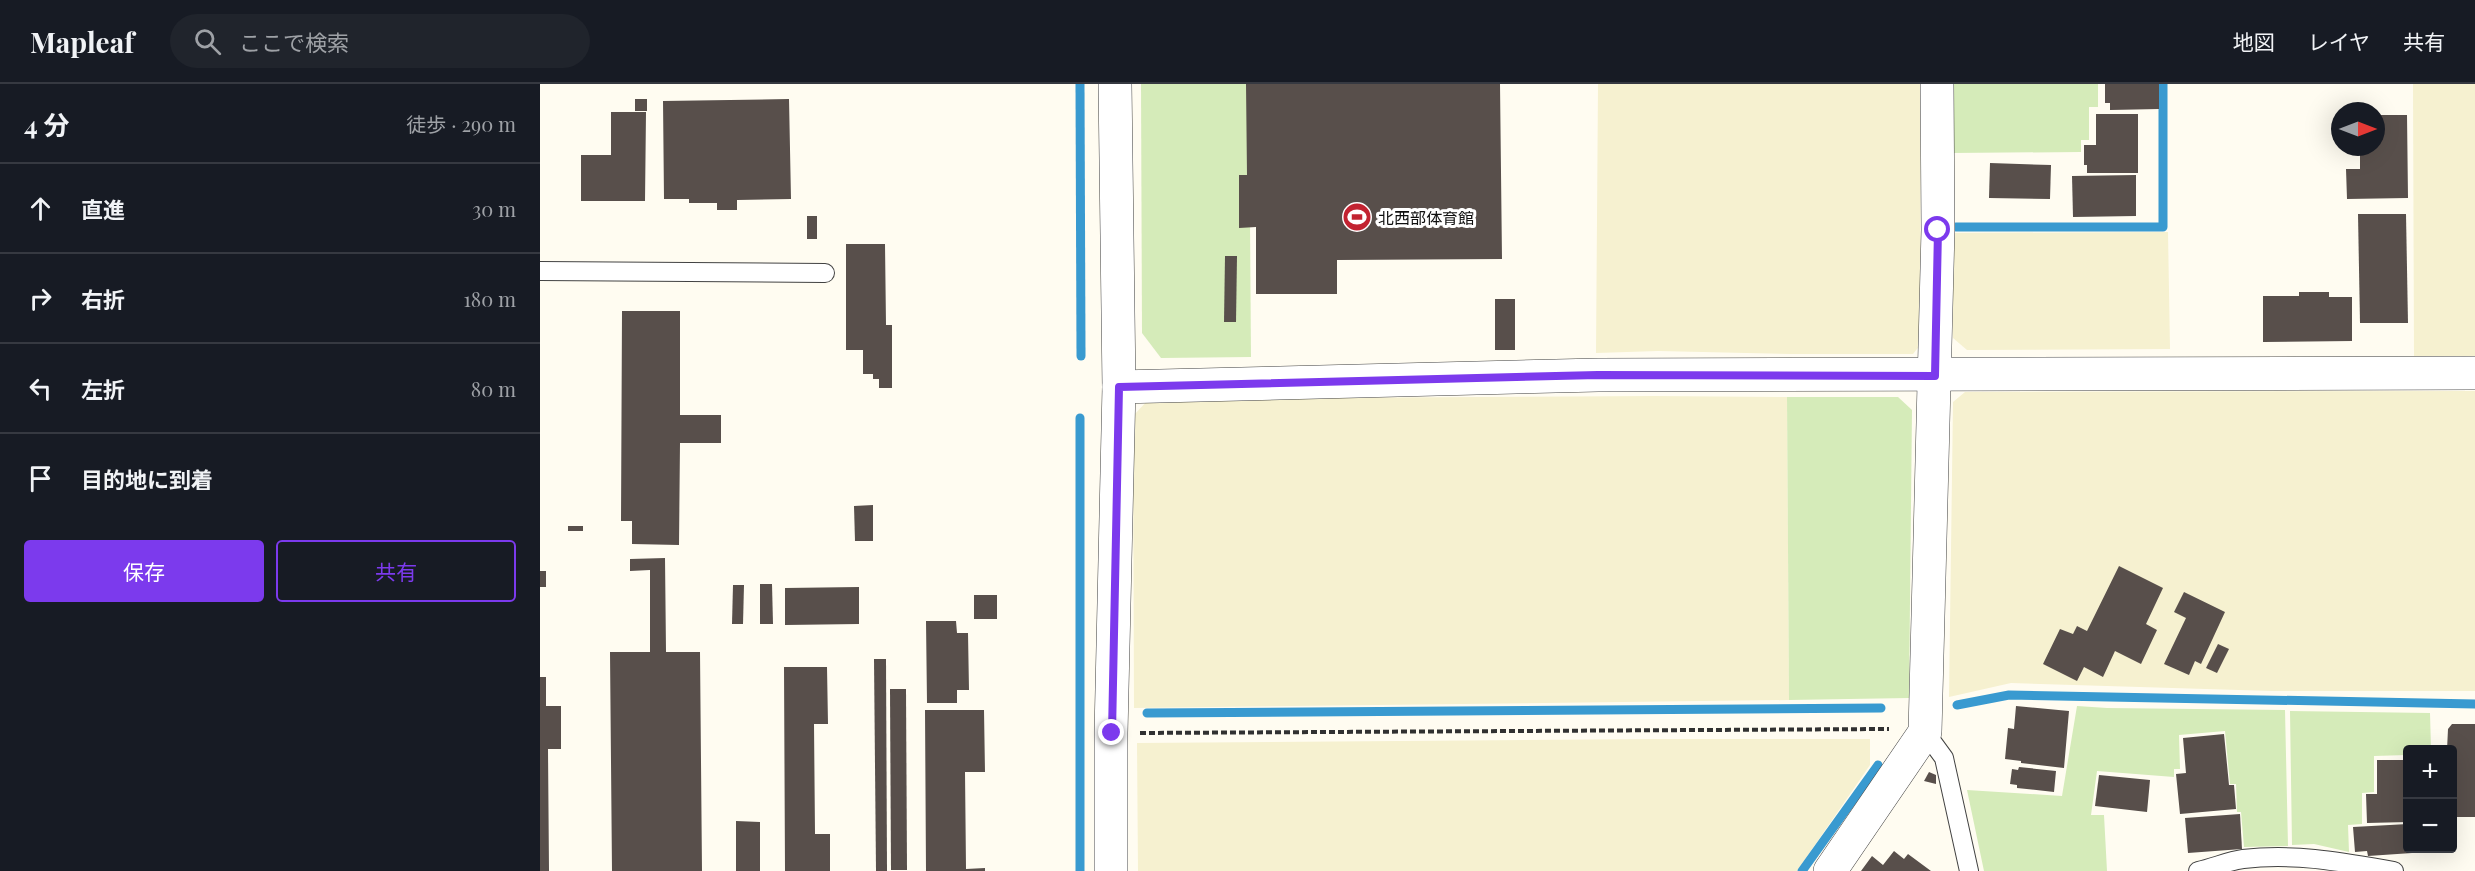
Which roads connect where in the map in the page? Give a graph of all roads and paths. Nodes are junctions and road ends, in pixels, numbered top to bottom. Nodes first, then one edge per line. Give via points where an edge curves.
1 (1115, 84) edge
2 (1937, 84) edge
3 (540, 271) edge
4 (825, 273) dead end
5 (2475, 374) edge
6 (1935, 376) junction
7 (1119, 387) junction
8 (1925, 732) junction
9 (1112, 733) junction
10 (1111, 871) edge
11 (1830, 871) edge
12 (1970, 871) edge
13 (2198, 871) edge
14 (2394, 871) edge

1 - 7 street
2 - 6 street
3 - 4 lane
5 - 6 street
6 - 7 street via 1598,375
6 - 8 street
7 - 9 street
8 - 9 path via 1870,728
8 - 11 street
8 - 12 lane via 1944,758
9 - 10 street
13 - 14 lane via 2240,859 2288,856 2325,858

